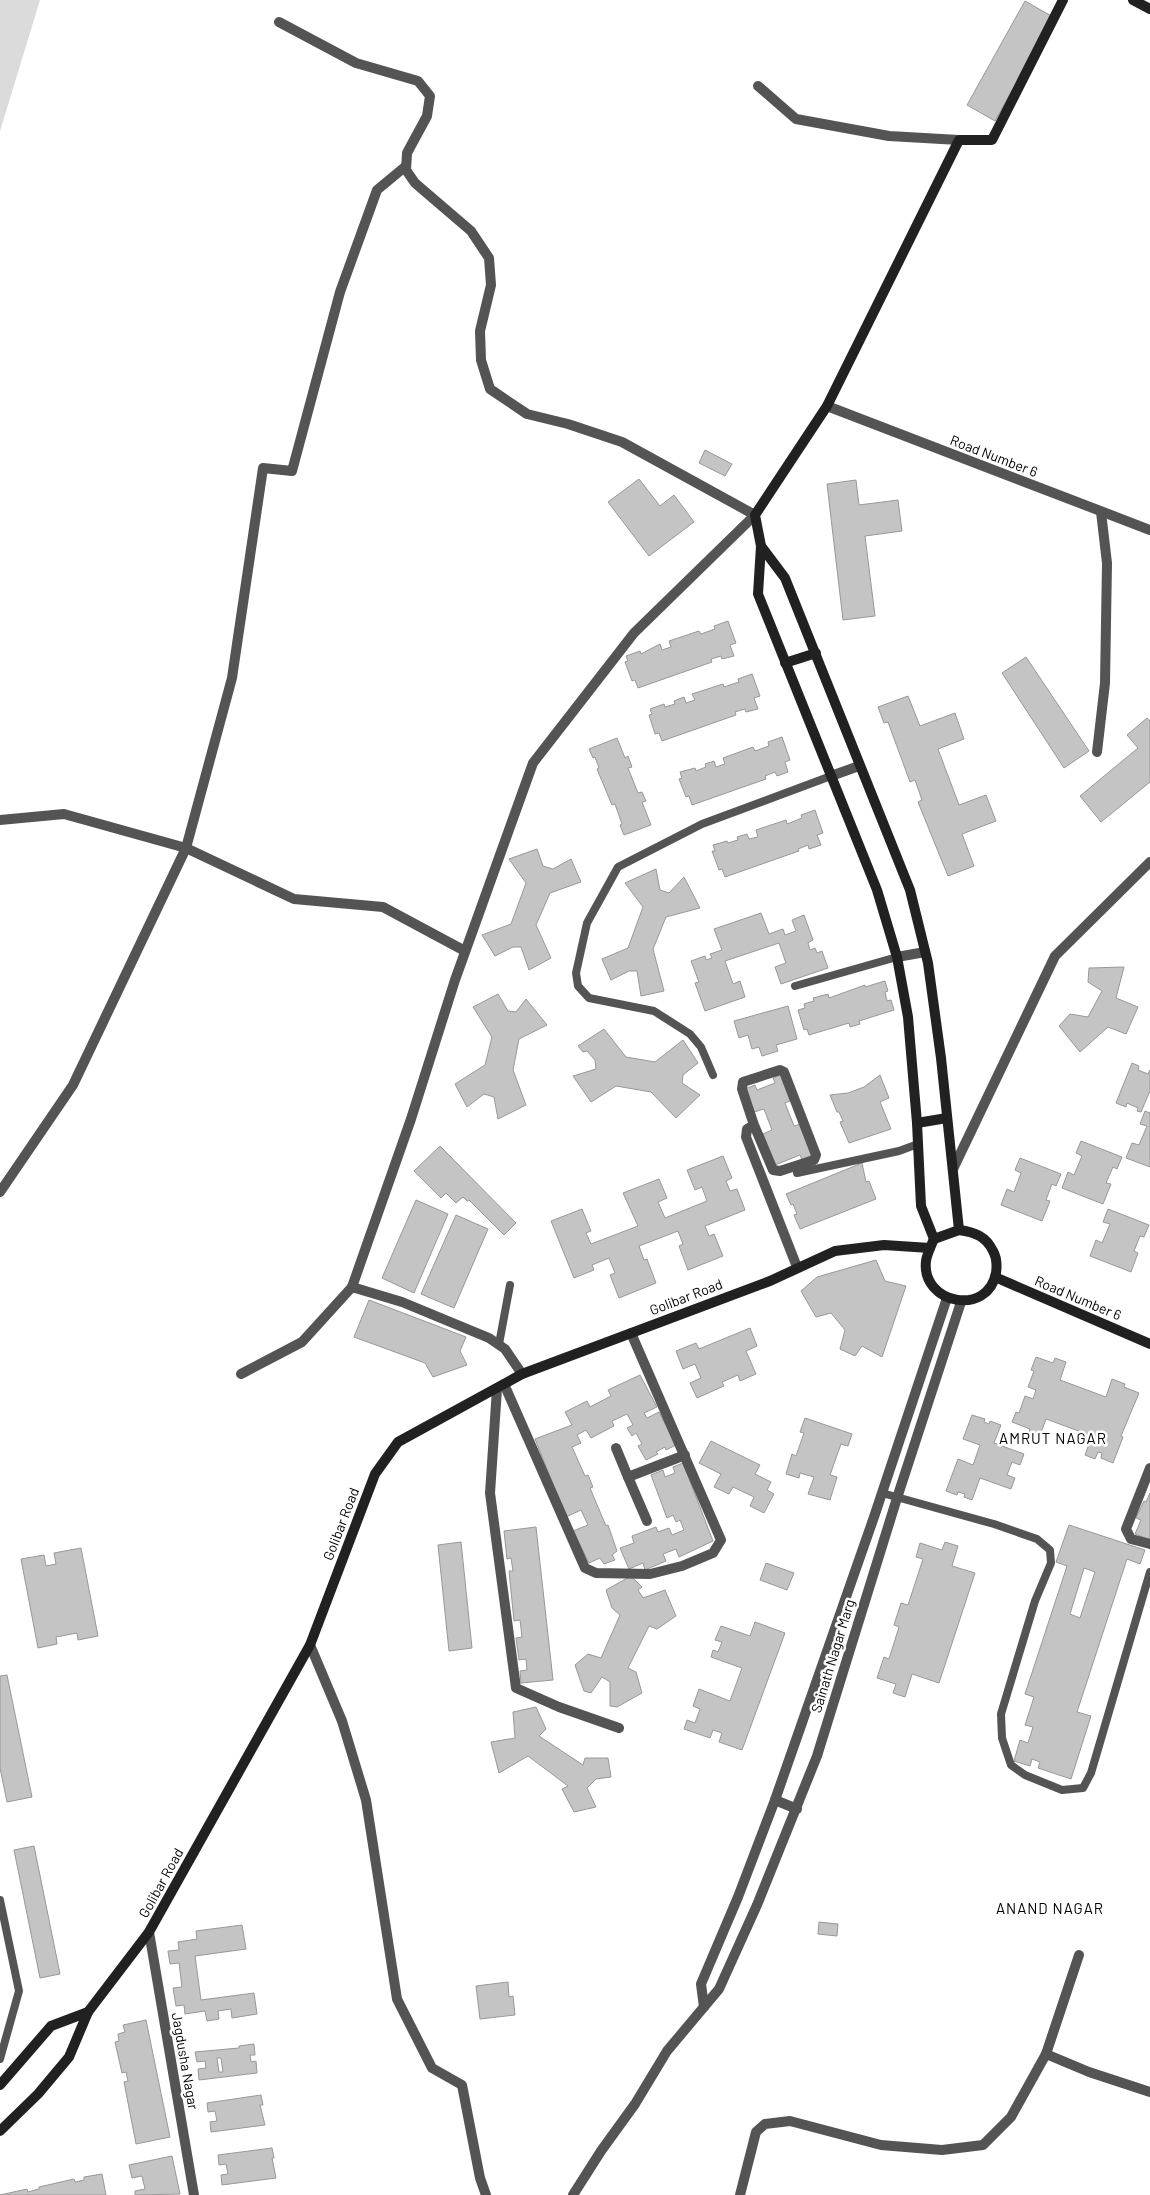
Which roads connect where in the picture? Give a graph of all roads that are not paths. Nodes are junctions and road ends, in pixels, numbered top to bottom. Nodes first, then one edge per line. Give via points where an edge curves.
1 (1063, 0) edge
2 (1133, 0) edge
3 (1150, 9) edge
4 (279, 22) dead end
5 (758, 86) dead end
6 (959, 140) junction
7 (406, 166) junction
8 (828, 406) junction
9 (1101, 512) junction
10 (755, 515) junction
11 (1150, 530) edge
12 (761, 546) junction
13 (816, 653) junction
14 (785, 663) junction
15 (1097, 752) dead end
16 (859, 766) junction
17 (831, 776) junction
18 (0, 820) edge
19 (186, 848) junction
20 (1150, 862) edge
21 (465, 951) junction
22 (925, 952) junction
23 (897, 957) junction
24 (795, 986) dead end
25 (713, 1075) dead end
26 (947, 1118) junction
27 (917, 1123) junction
28 (754, 1125) junction
29 (918, 1144) junction
30 (953, 1170) junction
31 (797, 1173) dead end
32 (0, 1192) edge
33 (959, 1230) junction
34 (932, 1244) junction
35 (797, 1267) junction
36 (995, 1278) junction
37 (510, 1285) dead end
38 (352, 1287) junction
39 (946, 1298) junction
40 (961, 1302) junction
41 (632, 1333) junction
42 (499, 1344) junction
43 (1150, 1344) edge
44 (241, 1374) dead end
45 (522, 1374) junction
46 (501, 1386) junction
47 (616, 1448) dead end
48 (685, 1455) junction
49 (1150, 1468) edge
50 (628, 1477) junction
51 (882, 1493) junction
52 (897, 1498) junction
53 (647, 1521) dead end
54 (1150, 1544) edge
55 (1150, 1572) edge
56 (310, 1645) junction
57 (619, 1728) dead end
58 (775, 1800) junction
59 (797, 1809) junction
60 (0, 1900) edge
61 (149, 1932) junction
62 (1079, 1955) dead end
63 (704, 2007) junction
64 (88, 2012) junction
65 (1046, 2054) junction
66 (0, 2059) edge
67 (0, 2085) edge
68 (1150, 2092) edge
69 (1, 2127) edge
70 (194, 2195) edge
71 (486, 2195) edge
72 (573, 2195) edge
73 (740, 2195) edge

1 - 6 street via 992,140
2 - 3 street
4 - 7 street via 356,63 418,80 430,96 427,116 406,153
5 - 6 street via 796,119 889,136
6 - 8 street
7 - 10 street via 415,183 471,231 489,258 491,285 480,331 481,360 490,389 526,414 622,442
7 - 19 street via 377,190 340,292 292,471 263,468 232,678
8 - 9 street, Road Number 6
8 - 10 street
9 - 11 street, Road Number 6
9 - 15 street via 1107,563 1105,684
10 - 12 street
10 - 21 street via 634,633 533,763
12 - 13 street via 785,578
12 - 14 street via 758,594
13 - 14 street
13 - 16 street
14 - 17 street
16 - 17 street
16 - 22 street via 910,890
17 - 23 street via 877,890
17 - 25 lane via 702,824 618,867 587,923 576,973 578,986 589,998 654,1011 690,1034 701,1047
18 - 19 street via 64,814
19 - 21 street via 294,900 383,907
19 - 32 street via 73,1085
20 - 30 street via 1055,956
21 - 38 street
22 - 23 street
22 - 26 street
23 - 24 lane
23 - 27 street via 908,1018
26 - 27 street
26 - 30 street
27 - 29 street
28 - 28 street via 773,1170 780,1171 814,1160 816,1155 784,1072 780,1070 743,1082 742,1089
28 - 35 street via 747,1129 746,1137
29 - 31 lane
29 - 34 street via 921,1206
30 - 33 street
33 - 34 street, Golibar Road
33 - 36 street via 970,1231 990,1244 996,1260
34 - 35 street, Golibar Road via 835,1251
34 - 39 street via 926,1271 937,1292
35 - 41 street, Golibar Road
36 - 40 street via 981,1296
36 - 43 street, Road Number 6
37 - 42 lane
38 - 42 street via 464,1326
38 - 44 street via 302,1342
39 - 40 street
39 - 51 street
40 - 52 street, Sainath Nagar Marg
41 - 45 street, Golibar Road
41 - 48 street
42 - 45 street
45 - 46 street, Golibar Road
46 - 48 street via 585,1568 596,1573 650,1574 682,1566 713,1553 721,1540
46 - 56 street, Golibar Road via 398,1442 375,1474
46 - 57 street via 490,1493 516,1688
47 - 50 street
48 - 50 street
49 - 54 street via 1126,1529 1131,1539
50 - 53 street
51 - 52 lane
51 - 58 street
52 - 55 lane via 1020,1533 1037,1539 1050,1550 1051,1563 1035,1601 1001,1714 1002,1738 1011,1765 1025,1775 1062,1790 1083,1788 1091,1773
52 - 59 street, Sainath Nagar Marg via 817,1756
56 - 61 street, Golibar Road
56 - 71 street via 342,1721 366,1800 397,1999 432,2068 462,2085
58 - 59 street
58 - 63 street via 701,1984
59 - 63 street, Sainath Nagar Marg via 719,1989
60 - 66 lane via 19,1991
61 - 64 street, Golibar Road
61 - 70 street, Jagdusha Nagar
62 - 65 street
63 - 72 street, Sainath Nagar Marg via 667,2051
64 - 67 street via 51,2026
64 - 69 street, Golibar Road via 69,2057 38,2094
65 - 68 street
65 - 73 street via 1011,2117 983,2145 942,2150 881,2145 790,2121 765,2124 756,2132

